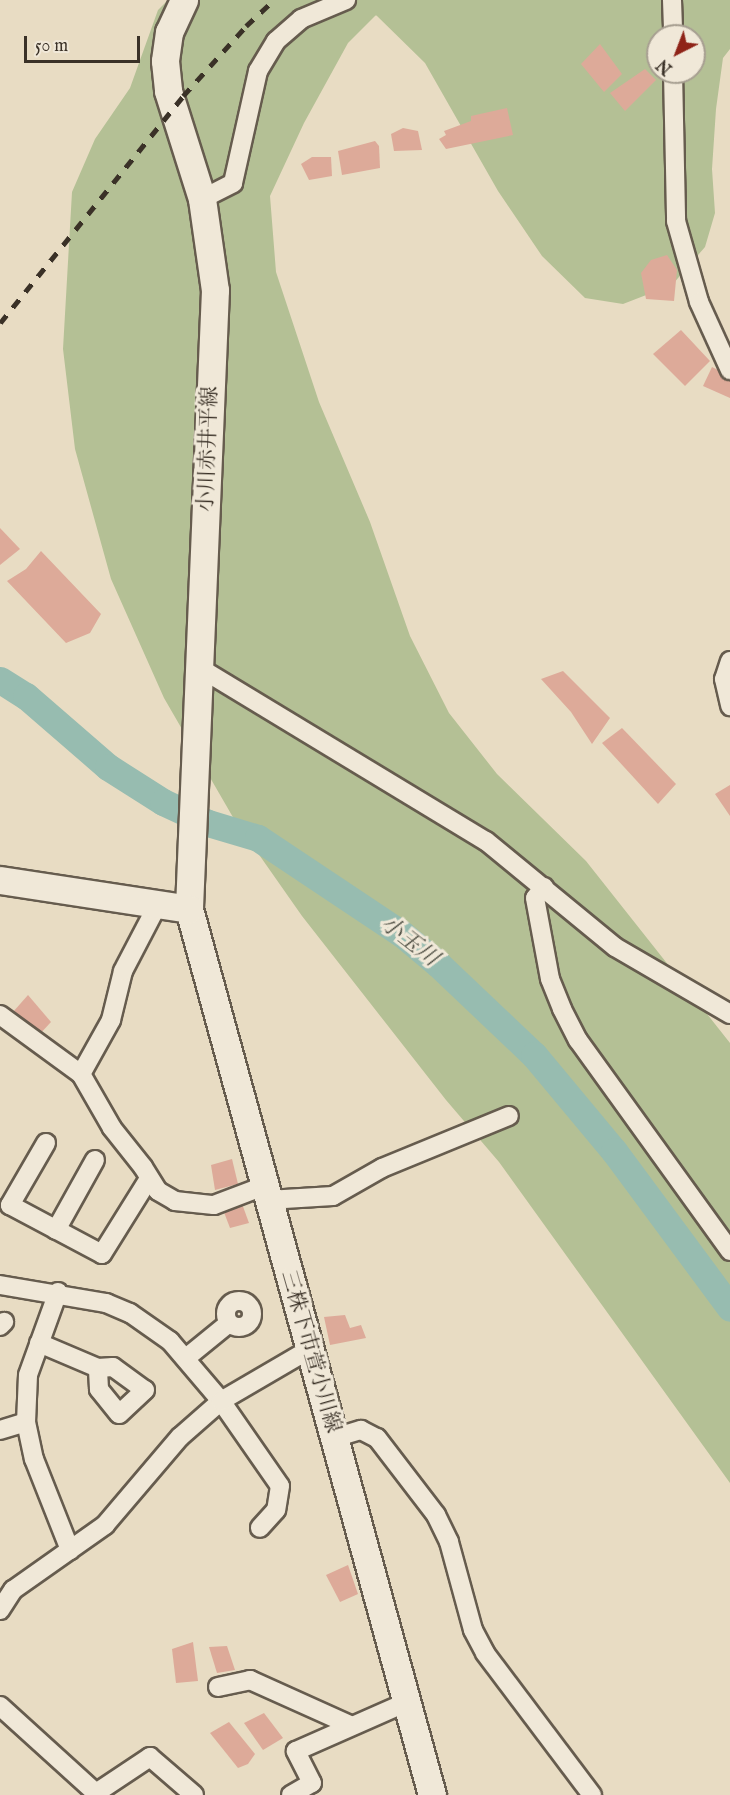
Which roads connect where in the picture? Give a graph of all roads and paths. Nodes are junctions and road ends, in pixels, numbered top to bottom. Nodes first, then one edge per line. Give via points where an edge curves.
1 (184, 0) edge
2 (346, 0) edge
3 (672, 0) edge
4 (673, 24) edge
5 (673, 84) edge
6 (202, 199) junction
7 (730, 370) edge
8 (730, 661) edge
9 (200, 668) junction
10 (730, 706) edge
11 (0, 880) edge
12 (544, 887) junction
13 (159, 902) junction
14 (189, 909) junction
15 (730, 1014) edge
16 (0, 1015) edge
17 (81, 1074) junction
18 (509, 1116) dead end
19 (46, 1143) dead end
20 (95, 1160) dead end
21 (148, 1180) junction
22 (266, 1193) junction
23 (56, 1230) junction
24 (730, 1251) edge
25 (0, 1285) edge
26 (58, 1292) junction
27 (229, 1323) dead end
28 (39, 1343) junction
29 (310, 1348) junction
30 (186, 1358) junction
31 (98, 1368) dead end
32 (221, 1401) junction
33 (26, 1422) junction
34 (0, 1430) edge
35 (334, 1438) junction
36 (260, 1528) dead end
37 (70, 1550) junction
38 (1, 1605) edge
39 (218, 1687) dead end
40 (405, 1703) junction
41 (0, 1707) edge
42 (350, 1725) junction
43 (586, 1793) edge
44 (194, 1795) edge
45 (291, 1795) edge
46 (432, 1795) edge

1 - 6 main road, 小川赤井平線 via 169,32 166,71 168,91
2 - 6 street via 301,19 276,42 258,71 233,183
3 - 4 street
5 - 7 street via 676,221 699,302
6 - 9 main road, 小川赤井平線 via 215,290
8 - 10 street via 724,686
9 - 12 street via 486,841
9 - 14 main road, 小川赤井平線 via 188,861
11 - 13 main road
12 - 15 street via 615,947
12 - 24 street via 535,898 550,979 562,1010 578,1040
13 - 14 main road
13 - 17 street via 123,971 111,1020
14 - 22 main road, 三株下市萱小川線
16 - 17 street
17 - 21 street
18 - 22 street via 382,1168 333,1196
19 - 23 street via 10,1205
20 - 23 street
21 - 22 street via 175,1201 198,1205
21 - 23 street via 102,1254
22 - 29 main road, 三株下市萱小川線
25 - 26 street
26 - 28 street
26 - 30 street via 83,1296 130,1313
27 - 30 street
28 - 31 street
28 - 33 street via 28,1375
29 - 32 street
29 - 35 main road, 三株下市萱小川線
30 - 32 street
32 - 36 street via 280,1486 276,1510
32 - 37 street via 180,1437 105,1525
33 - 34 street
33 - 37 street via 34,1459
35 - 40 main road, 三株下市萱小川線
35 - 43 street via 361,1430 369,1433 386,1446 417,1489 449,1542 473,1630 485,1653
37 - 38 street via 13,1590
39 - 42 street via 250,1680
40 - 42 street
40 - 46 main road, 三株下市萱小川線
41 - 44 street via 96,1793 150,1757
42 - 45 street via 296,1750 312,1783

